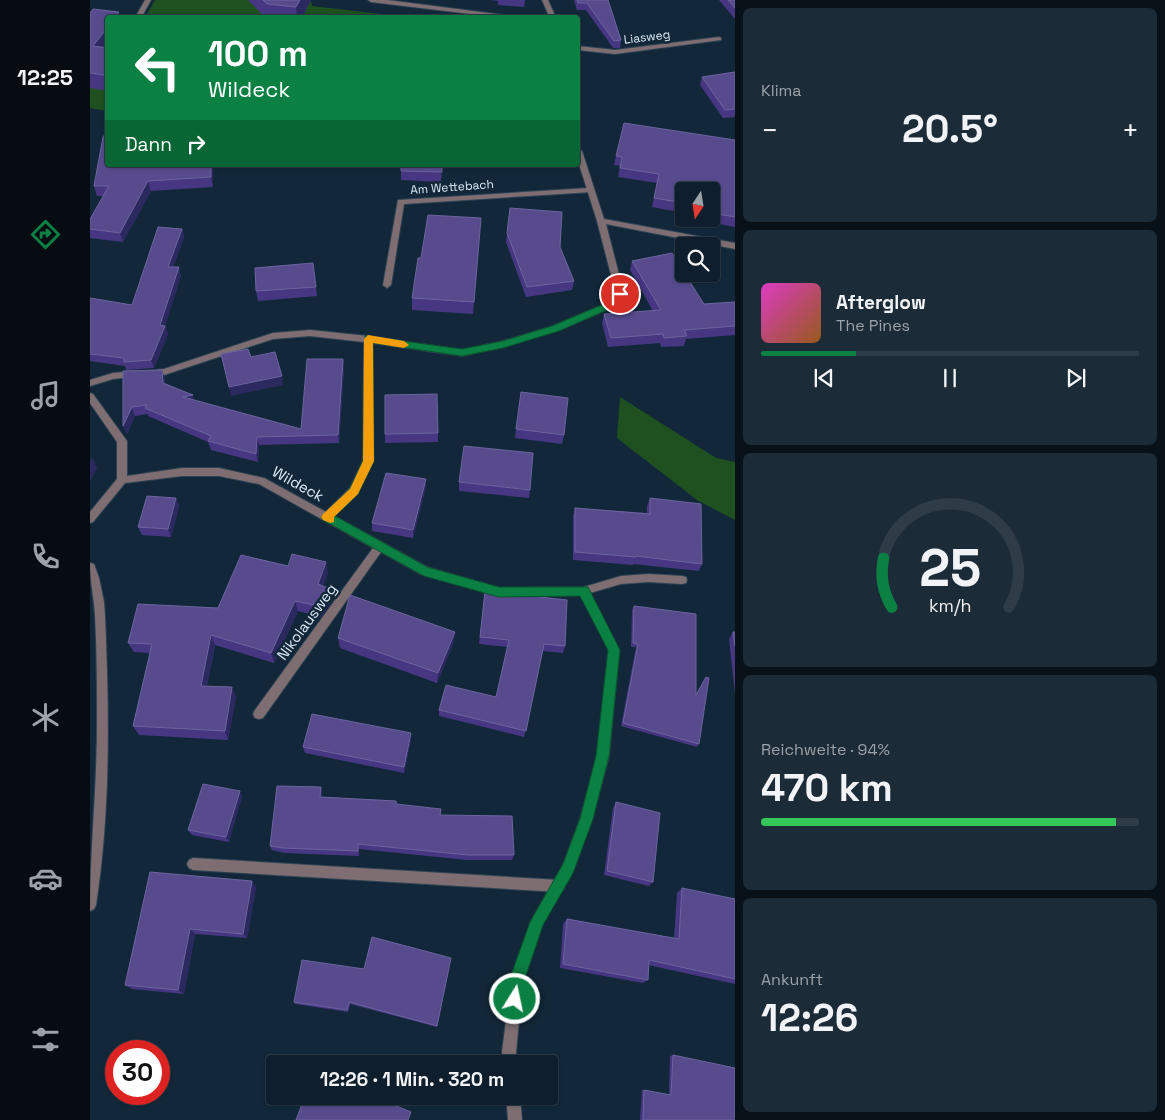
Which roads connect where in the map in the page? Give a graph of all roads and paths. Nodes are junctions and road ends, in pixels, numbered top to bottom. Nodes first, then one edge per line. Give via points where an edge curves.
1 (148, 0) edge
2 (371, 0) edge
3 (544, 0) edge
4 (90, 14) edge
5 (140, 15) edge
6 (499, 15) edge
7 (551, 15) edge
8 (105, 16) edge
9 (719, 39) dead end
10 (580, 48) edge
11 (580, 158) edge
12 (589, 190) junction
13 (601, 221) junction
14 (735, 246) edge
15 (387, 286) dead end
16 (368, 339) junction
17 (90, 382) edge
18 (90, 396) edge
19 (122, 480) junction
20 (327, 517) junction
21 (90, 519) edge
22 (379, 547) junction
23 (90, 566) edge
24 (682, 580) dead end
25 (584, 591) junction
26 (259, 714) dead end
27 (193, 864) dead end
28 (559, 886) junction
29 (90, 905) edge
30 (509, 1055) edge
31 (514, 1105) edge
32 (515, 1120) edge

1 - 5 street
2 - 6 street
3 - 7 street
4 - 8 street
9 - 10 street, Liasweg via 615,52
11 - 12 street
12 - 13 street
12 - 15 street, Am Wettebach via 401,202
13 - 14 street
13 - 16 street via 620,294 615,303 556,328 462,353
16 - 17 street via 310,333 273,336 164,372 113,376
16 - 20 street via 368,461 354,491
18 - 19 street via 122,441
19 - 20 street, Wildeck via 182,472 218,472 261,480
19 - 21 street
20 - 22 street, Wildeck
22 - 25 street, Wildeck via 424,572 499,592
22 - 26 street, Nikolausweg
23 - 29 street via 99,602 104,752
24 - 25 street, Wildeck via 622,580
25 - 28 street via 614,650 603,756 586,819
27 - 28 street
28 - 30 street via 537,922 517,981
31 - 32 street

